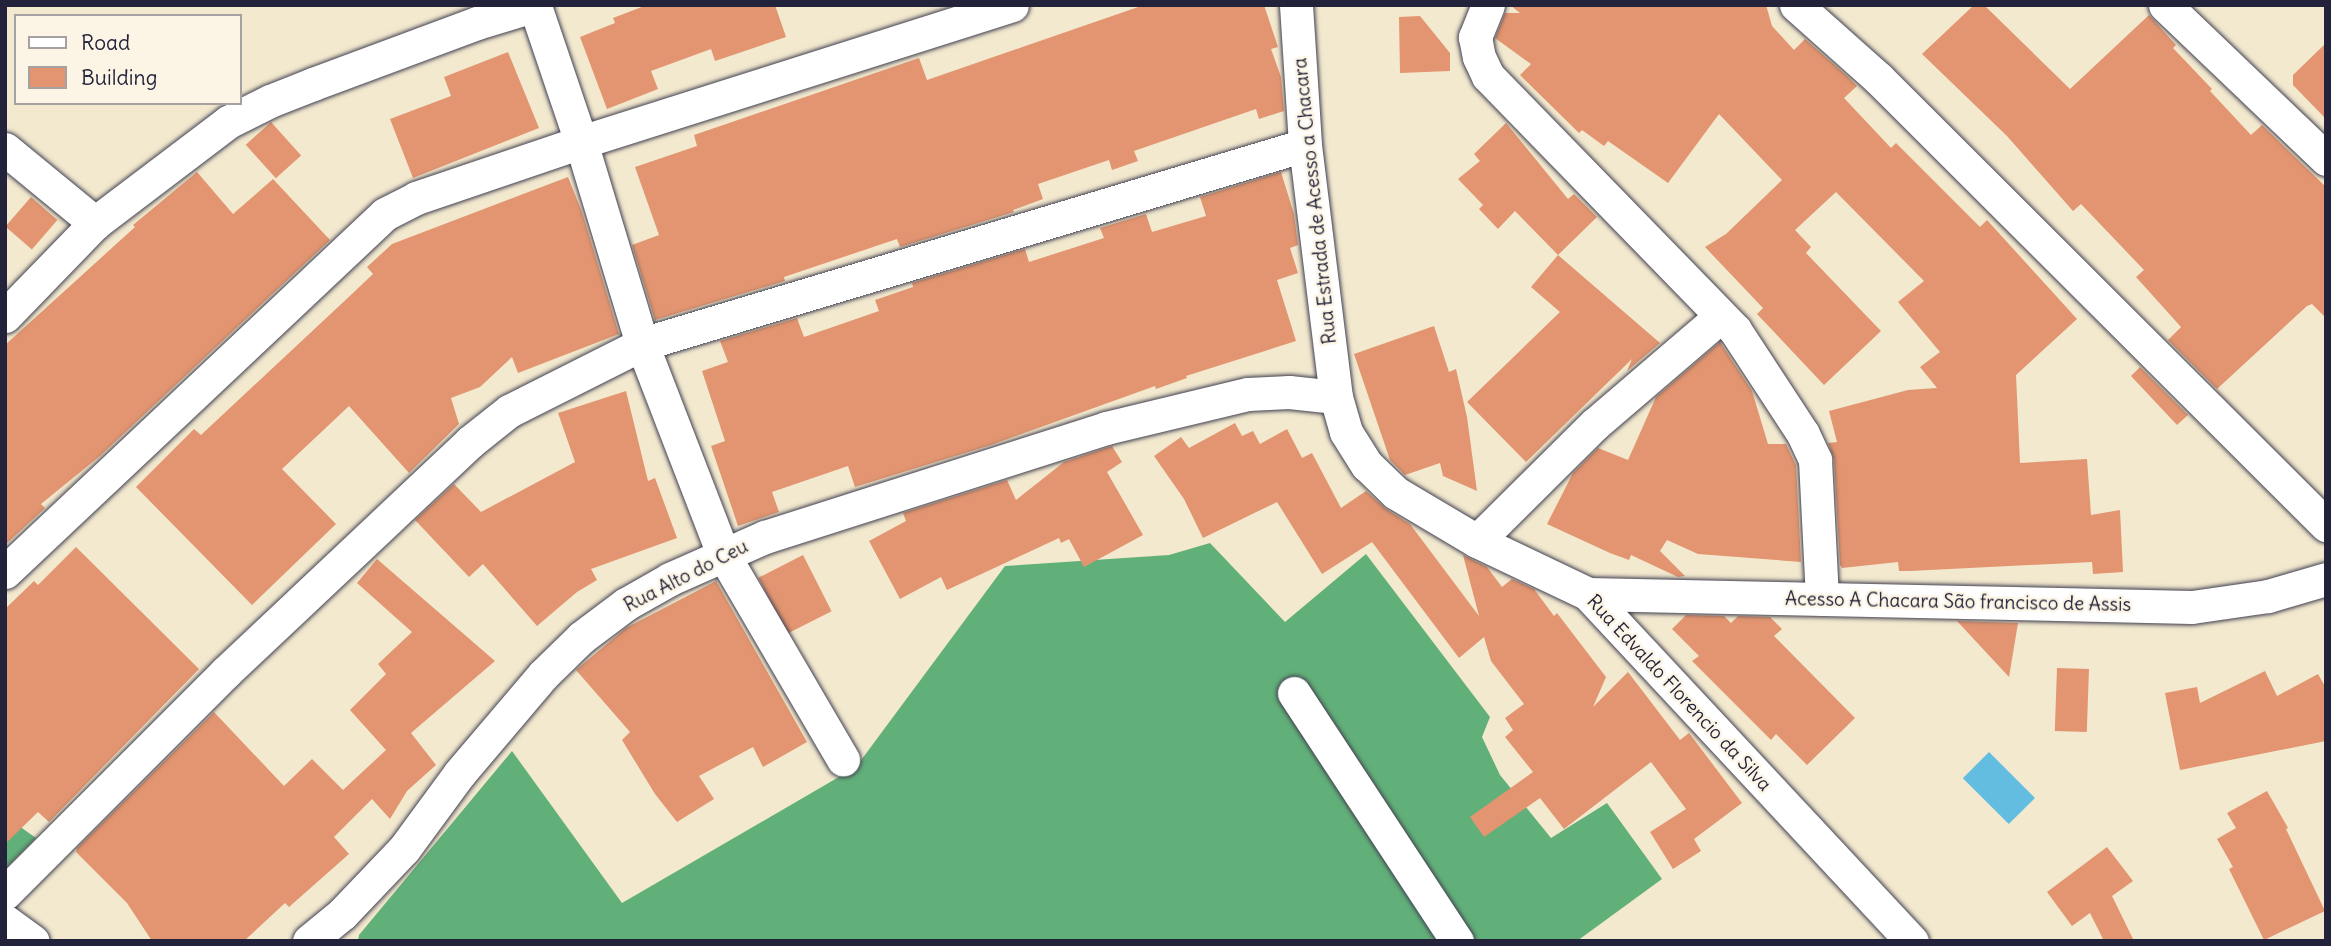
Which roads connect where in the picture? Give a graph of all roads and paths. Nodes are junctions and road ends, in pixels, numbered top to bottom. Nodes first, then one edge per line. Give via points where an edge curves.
1 (535, 5) edge
2 (1012, 5) edge
3 (1296, 5) edge
4 (1488, 5) edge
5 (1796, 5) edge
6 (2165, 5) edge
7 (469, 14) edge
8 (582, 142) junction
9 (1305, 145) junction
10 (5, 149) edge
11 (2326, 159) edge
12 (95, 223) junction
13 (5, 316) edge
14 (1721, 316) junction
15 (642, 344) junction
16 (1336, 397) junction
17 (2326, 525) edge
18 (1477, 541) junction
19 (723, 554) junction
20 (5, 572) edge
21 (2326, 579) edge
22 (1588, 594) junction
23 (1822, 599) junction
24 (1294, 693) dead end
25 (843, 759) dead end
26 (5, 893) edge
27 (5, 921) edge
28 (33, 941) edge
29 (309, 941) edge
30 (1457, 941) edge
31 (1912, 941) edge

1 - 7 street
1 - 8 street
2 - 8 street
3 - 9 street, Rua Estrada de Acesso a Chacara
4 - 14 street via 1475,37 1488,76
5 - 17 street via 1878,78
6 - 11 street
7 - 12 street via 239,117
8 - 15 street
8 - 20 street via 416,198 385,214
9 - 15 street
9 - 16 street, Rua Estrada de Acesso a Chacara
10 - 12 street
12 - 13 street
14 - 18 street via 1595,424
14 - 23 street via 1735,330 1803,434 1815,460
15 - 19 street
15 - 26 street via 509,411 470,442 226,672
16 - 18 street, Rua Edvaldo Florencio da Silva via 1346,432 1367,465 1396,493
16 - 19 street, Rua Alto do Ceu via 1248,394 1107,428
18 - 22 street, Rua Edvaldo Florencio da Silva
19 - 25 street
19 - 29 street, Rua Alto do Ceu via 626,604 582,637 543,675 468,764 404,849 342,914
21 - 23 street, Acesso A Chacara São francisco de Assis via 2268,596 2192,607
22 - 23 street, Acesso A Chacara São francisco de Assis
22 - 31 street, Rua Edvaldo Florencio da Silva
24 - 30 street
27 - 28 street

